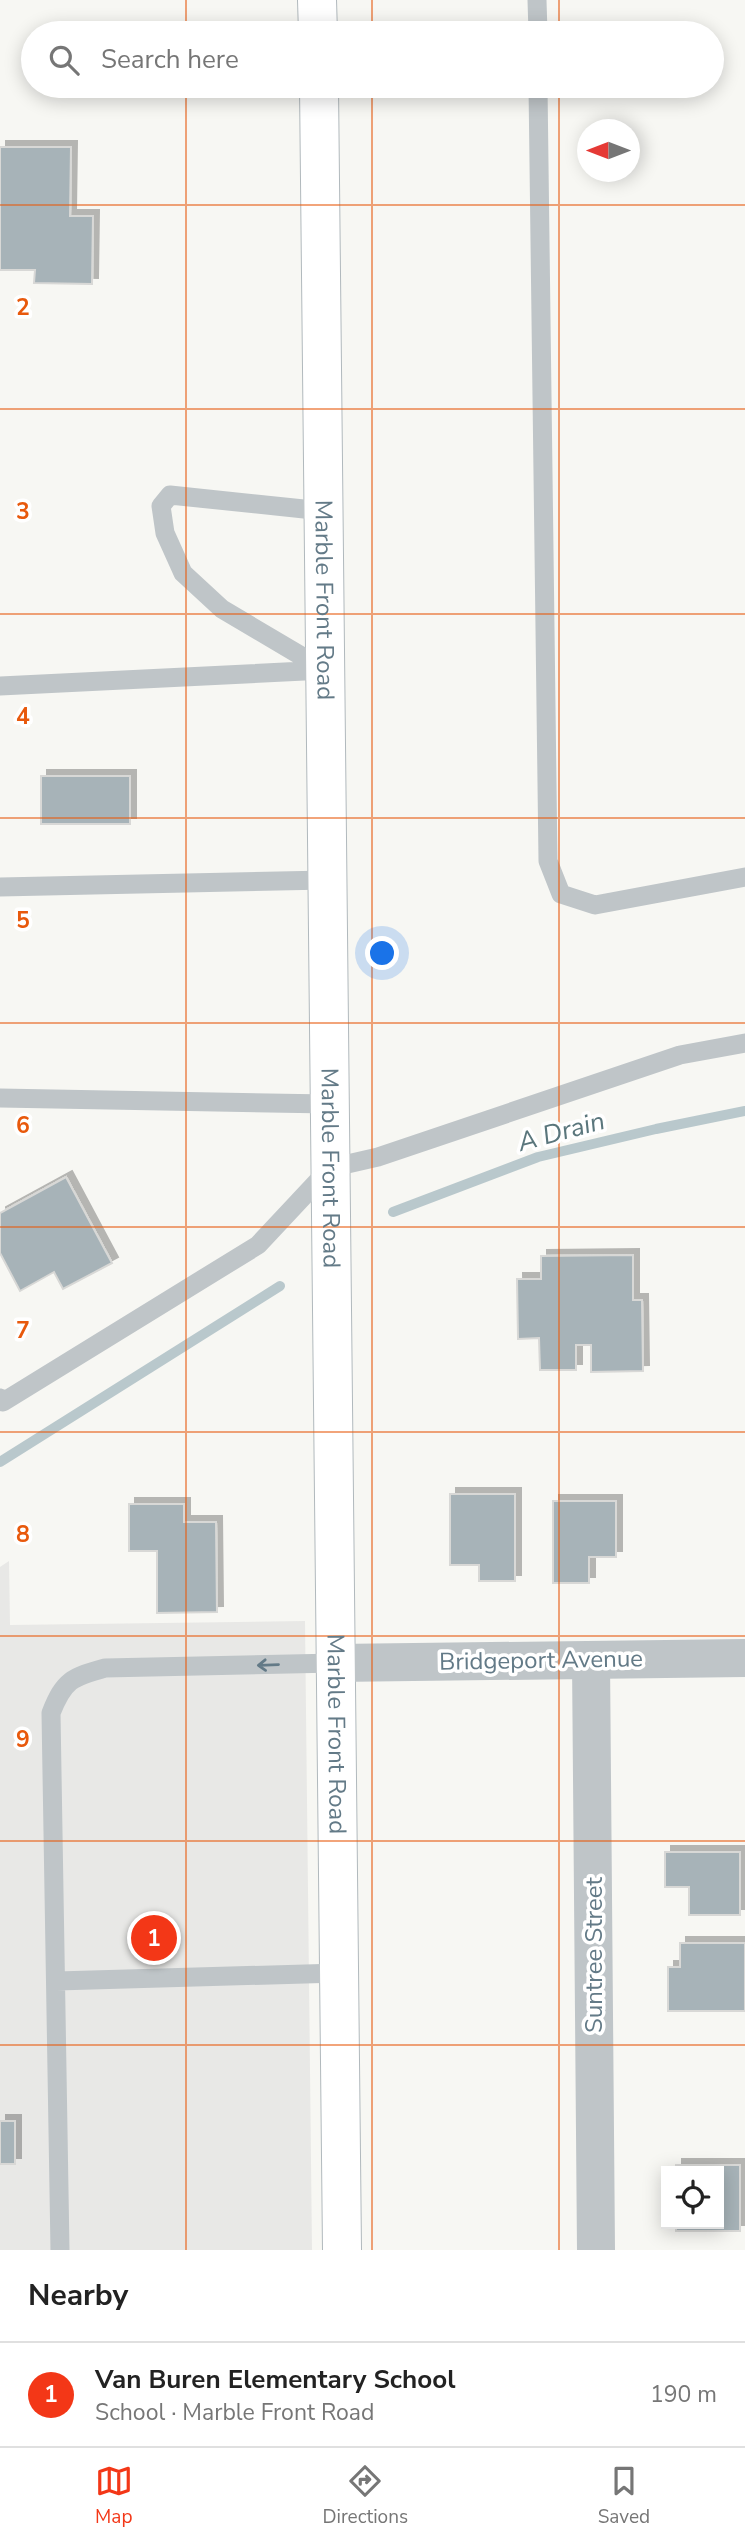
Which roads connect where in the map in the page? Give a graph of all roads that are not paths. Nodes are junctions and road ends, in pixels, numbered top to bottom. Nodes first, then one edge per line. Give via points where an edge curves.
1 (317, 0) edge
2 (537, 0) edge
3 (318, 21) edge
4 (538, 21) edge
5 (319, 98) edge
6 (538, 98) edge
7 (323, 511) junction
8 (325, 670) junction
9 (0, 686) edge
10 (745, 877) edge
11 (327, 880) junction
12 (0, 887) edge
13 (745, 1043) edge
14 (0, 1098) edge
15 (329, 1104) junction
16 (330, 1168) junction
17 (0, 1398) edge
18 (745, 1658) edge
19 (591, 1660) junction
20 (336, 1663) junction
21 (340, 1973) junction
22 (57, 1981) junction
23 (60, 2250) edge
24 (342, 2250) edge
25 (596, 2250) edge

1 - 3 street
2 - 4 lane
5 - 7 street, Marble Front Road
6 - 10 lane via 548,861 561,894 595,905
7 - 8 street, Marble Front Road
7 - 8 lane via 170,495 161,506 165,533 183,573 222,609
8 - 9 lane
8 - 11 street, Marble Front Road
11 - 12 lane
11 - 15 street, Marble Front Road
13 - 16 lane via 680,1055 378,1157
14 - 15 lane
15 - 16 street, Marble Front Road
16 - 17 lane via 258,1245 3,1402
16 - 20 street, Marble Front Road
18 - 19 street, Bridgeport Avenue
19 - 20 street, Bridgeport Avenue
19 - 25 street, Suntree Street
20 - 21 street, Marble Front Road
20 -> 22 lane via 106,1668 78,1676 60,1691 51,1713
21 - 22 lane
21 - 24 street, Marble Front Road
22 - 23 lane

